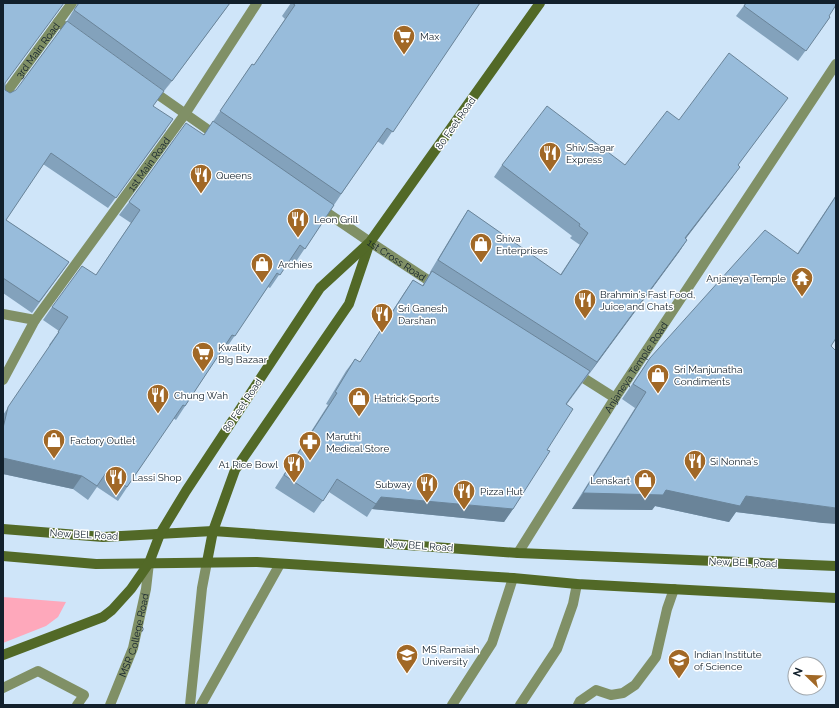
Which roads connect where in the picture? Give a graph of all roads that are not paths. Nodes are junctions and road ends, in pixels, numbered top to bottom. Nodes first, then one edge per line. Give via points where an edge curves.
1 (72, 3) edge
2 (257, 3) edge
3 (540, 3) edge
4 (58, 22) junction
5 (84, 40) edge
6 (836, 64) edge
7 (141, 81) edge
8 (3, 97) edge
9 (185, 114) junction
10 (223, 140) edge
11 (307, 199) edge
12 (370, 242) junction
13 (448, 292) edge
14 (3, 314) edge
15 (35, 320) junction
16 (568, 368) edge
17 (3, 380) edge
18 (615, 398) junction
19 (3, 529) edge
20 (213, 531) junction
21 (160, 534) junction
22 (518, 552) junction
23 (3, 556) edge
24 (207, 562) junction
25 (149, 564) junction
26 (280, 564) junction
27 (836, 566) edge
28 (513, 578) junction
29 (577, 584) junction
30 (674, 589) junction
31 (836, 598) edge
32 (3, 656) edge
33 (3, 688) edge
34 (77, 705) edge
35 (110, 705) edge
36 (190, 705) edge
37 (201, 705) edge
38 (452, 705) edge
39 (520, 705) edge
40 (578, 705) edge

1 - 4 street, 3rd Main Road
2 - 9 street, 1st Main Road
3 - 12 main road, 80 Feet Road
4 - 5 street
4 - 8 street, 3rd Main Road
6 - 18 street, Anjaneya Temple Road
7 - 9 street
9 - 10 street
9 - 15 street, 1st Main Road
11 - 12 street, 1st Cross Road
12 - 13 street, 1st Cross Road
12 - 20 main road, 80 Feet Road via 349,304 235,470
12 - 21 main road, 80 Feet Road via 320,288 207,457
14 - 15 street
15 - 17 street, 1st Main Road
16 - 18 street
18 - 22 street, Anjaneya Temple Road
19 - 21 main road, New BEL Road via 103,537
20 - 21 main road, New BEL Road
20 - 22 main road, New BEL Road
20 - 24 main road, 80 Feet Road
21 - 25 main road, 80 Feet Road
22 - 27 main road, New BEL Road
23 - 25 main road via 96,564
24 - 25 main road
24 - 26 main road
24 - 36 street
25 - 32 main road, 80 Feet Road via 131,589 103,617
25 - 35 street, MSR College Road via 133,648
26 - 28 main road
26 - 37 street
28 - 29 main road
28 - 38 street via 492,643
29 - 30 main road
29 - 39 street via 573,604 557,648
30 - 31 main road
30 - 40 street via 656,657 635,685 623,693 611,694 596,690 580,700
33 - 34 street via 38,670 84,695

